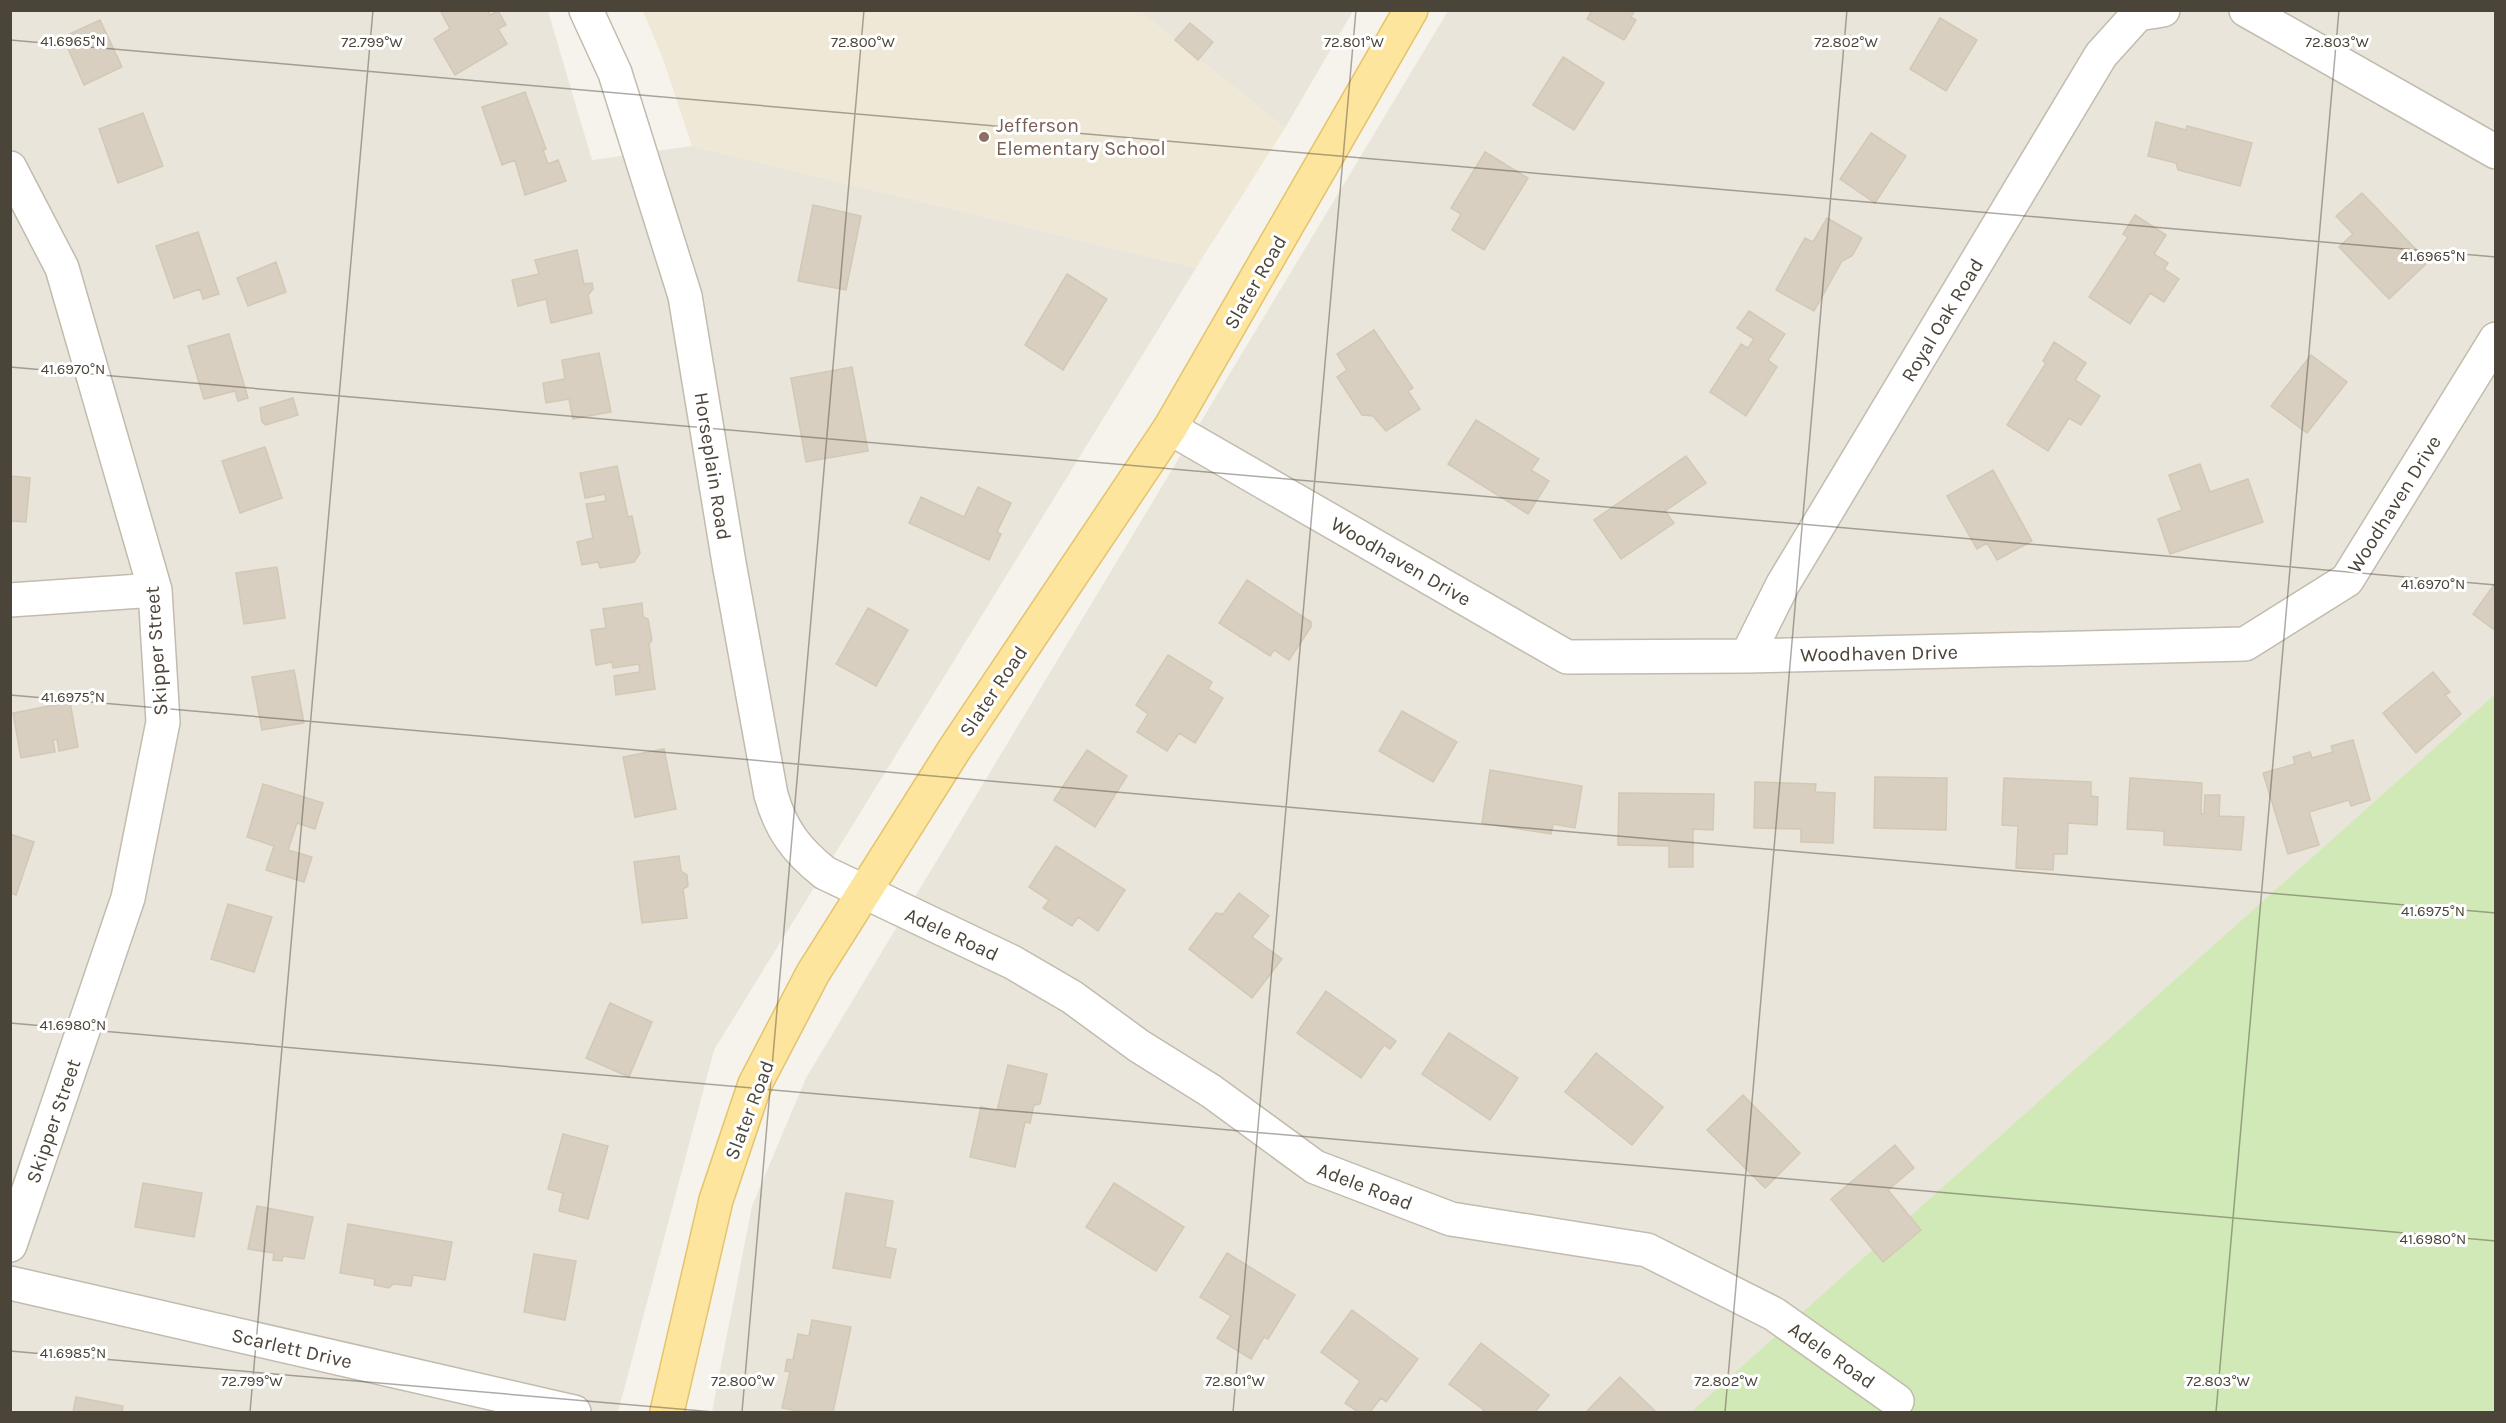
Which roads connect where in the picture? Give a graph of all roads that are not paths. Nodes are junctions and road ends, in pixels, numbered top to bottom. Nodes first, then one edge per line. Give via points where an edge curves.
1 (586, 10) edge
2 (1411, 10) edge
3 (2163, 10) edge
4 (2246, 10) edge
5 (2496, 152) edge
6 (10, 168) edge
7 (2496, 339) edge
8 (1170, 428) junction
9 (155, 590) junction
10 (10, 600) edge
11 (1747, 656) junction
12 (864, 892) junction
13 (10, 1245) edge
14 (10, 1283) edge
15 (1897, 1401) dead end
16 (574, 1413) edge
17 (668, 1413) edge

1 - 12 street, Horseplain Road via 615,73 685,296 729,563 779,821 806,859
2 - 8 main road, Slater Road
3 - 11 street, Royal Oak Road via 2138,14 2101,55 1783,584
4 - 5 street
6 - 9 street, Skipper Street via 63,268
7 - 11 street, Woodhaven Drive via 2348,580 2245,644
8 - 11 street, Woodhaven Drive via 1567,657
8 - 12 main road, Slater Road via 954,750
9 - 10 street
9 - 13 street, Skipper Street via 163,722 128,898
12 - 15 street, Adele Road via 1012,962 1072,997 1315,1167 1451,1219 1647,1250 1774,1314
12 - 17 main road, Slater Road via 813,973 755,1084 716,1200
14 - 16 street, Scarlett Drive

